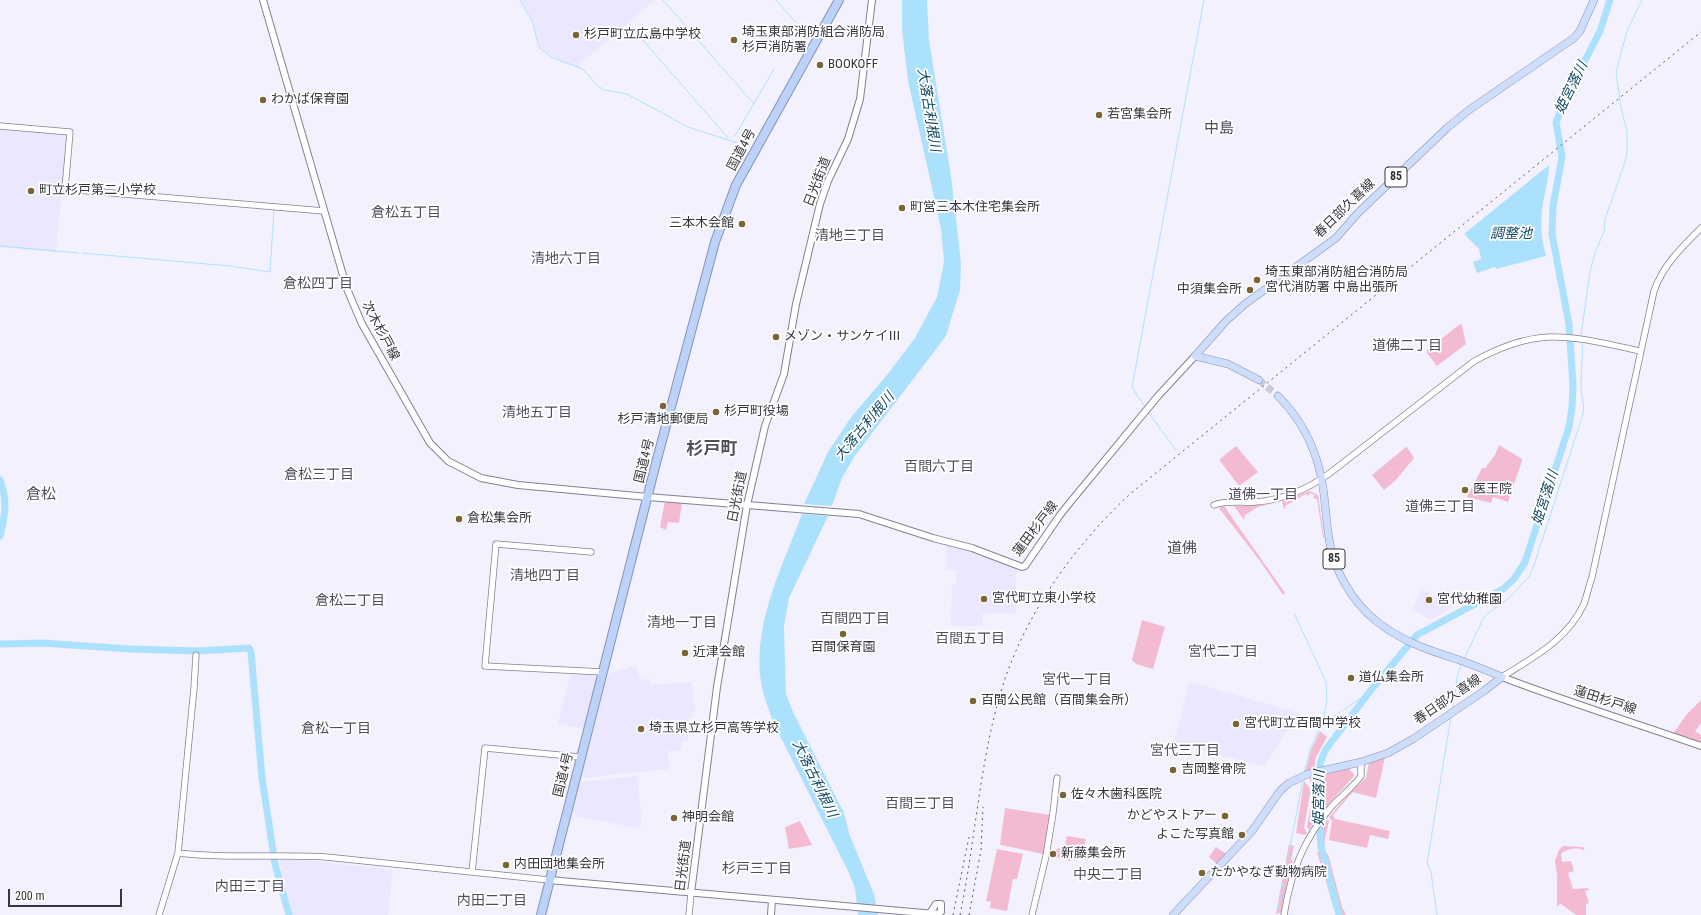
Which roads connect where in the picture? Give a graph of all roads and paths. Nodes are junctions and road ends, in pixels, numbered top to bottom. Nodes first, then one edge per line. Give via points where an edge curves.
1 (263, 0) edge
2 (872, 0) edge
3 (1594, 0) edge
4 (836, 2) edge
5 (0, 126) edge
6 (324, 211) junction
7 (1701, 228) edge
8 (1640, 351) junction
9 (1195, 356) junction
10 (1259, 380) tunnel mouth
11 (1278, 396) tunnel mouth
12 (1322, 479) junction
13 (648, 497) junction
14 (747, 505) junction
15 (1214, 505) dead end
16 (591, 552) dead end
17 (196, 655) dead end
18 (603, 672) junction
19 (1502, 677) junction
20 (1701, 746) edge
21 (580, 757) junction
22 (1361, 762) junction
23 (1056, 778) dead end
24 (178, 853) junction
25 (472, 872) junction
26 (549, 880) junction
27 (692, 893) junction
28 (772, 900) junction
29 (930, 913) dead end
30 (159, 915) edge
31 (541, 915) edge
32 (689, 915) edge
33 (771, 915) edge
34 (1032, 915) edge
35 (1173, 915) edge
36 (1284, 915) edge

1 - 6 main road, 次木杉戸線
2 - 14 main road, 日光街道 via 860,99 848,139 820,200 796,304 784,374 762,434
3 - 9 main road, 春日部久喜線 / 85 via 1580,31 1574,38 1447,128 1366,205 1336,238 1245,304 1221,326
4 - 13 highway, 国道4号 via 748,163 727,208 709,263
5 - 6 street via 70,132 65,189
6 - 13 main road, 次木杉戸線 via 347,289 358,316 426,436 443,457 462,469 490,480
7 - 8 street via 1670,262 1657,283
8 - 12 street via 1560,336 1531,338 1496,349 1474,362
8 - 19 street via 1592,577 1584,602 1569,628 1554,643
9 - 10 main road via 1228,364
9 - 14 main road, 蓮田杉戸線 via 1158,396 1068,505 1022,567 972,548 859,514
11 - 12 main road, 85 via 1304,429 1314,450
12 - 15 street via 1279,498
12 - 19 main road, 春日部久喜線 / 85 via 1333,556 1344,582 1368,614 1404,640
13 - 14 main road
13 - 18 highway, 国道4号
14 - 27 main road, 日光街道 via 717,688
16 - 18 street via 496,544 485,666
17 - 24 street
18 - 21 highway, 国道4号
19 - 20 main road, 蓮田杉戸線 via 1544,694
19 - 22 main road, 春日部久喜線 via 1402,746
21 - 25 street via 485,748
21 - 26 highway, 国道4号
22 - 35 main road, 春日部久喜線 via 1300,776 1286,785 1252,831
22 - 36 street via 1361,776 1323,817 1295,866
23 - 34 street via 1046,856
24 - 25 street via 210,856 305,856
24 - 30 street
25 - 26 street
26 - 27 main road
26 - 31 highway, 国道4号
27 - 28 main road
27 - 32 street, 日光街道
28 - 29 main road
28 - 33 main road

